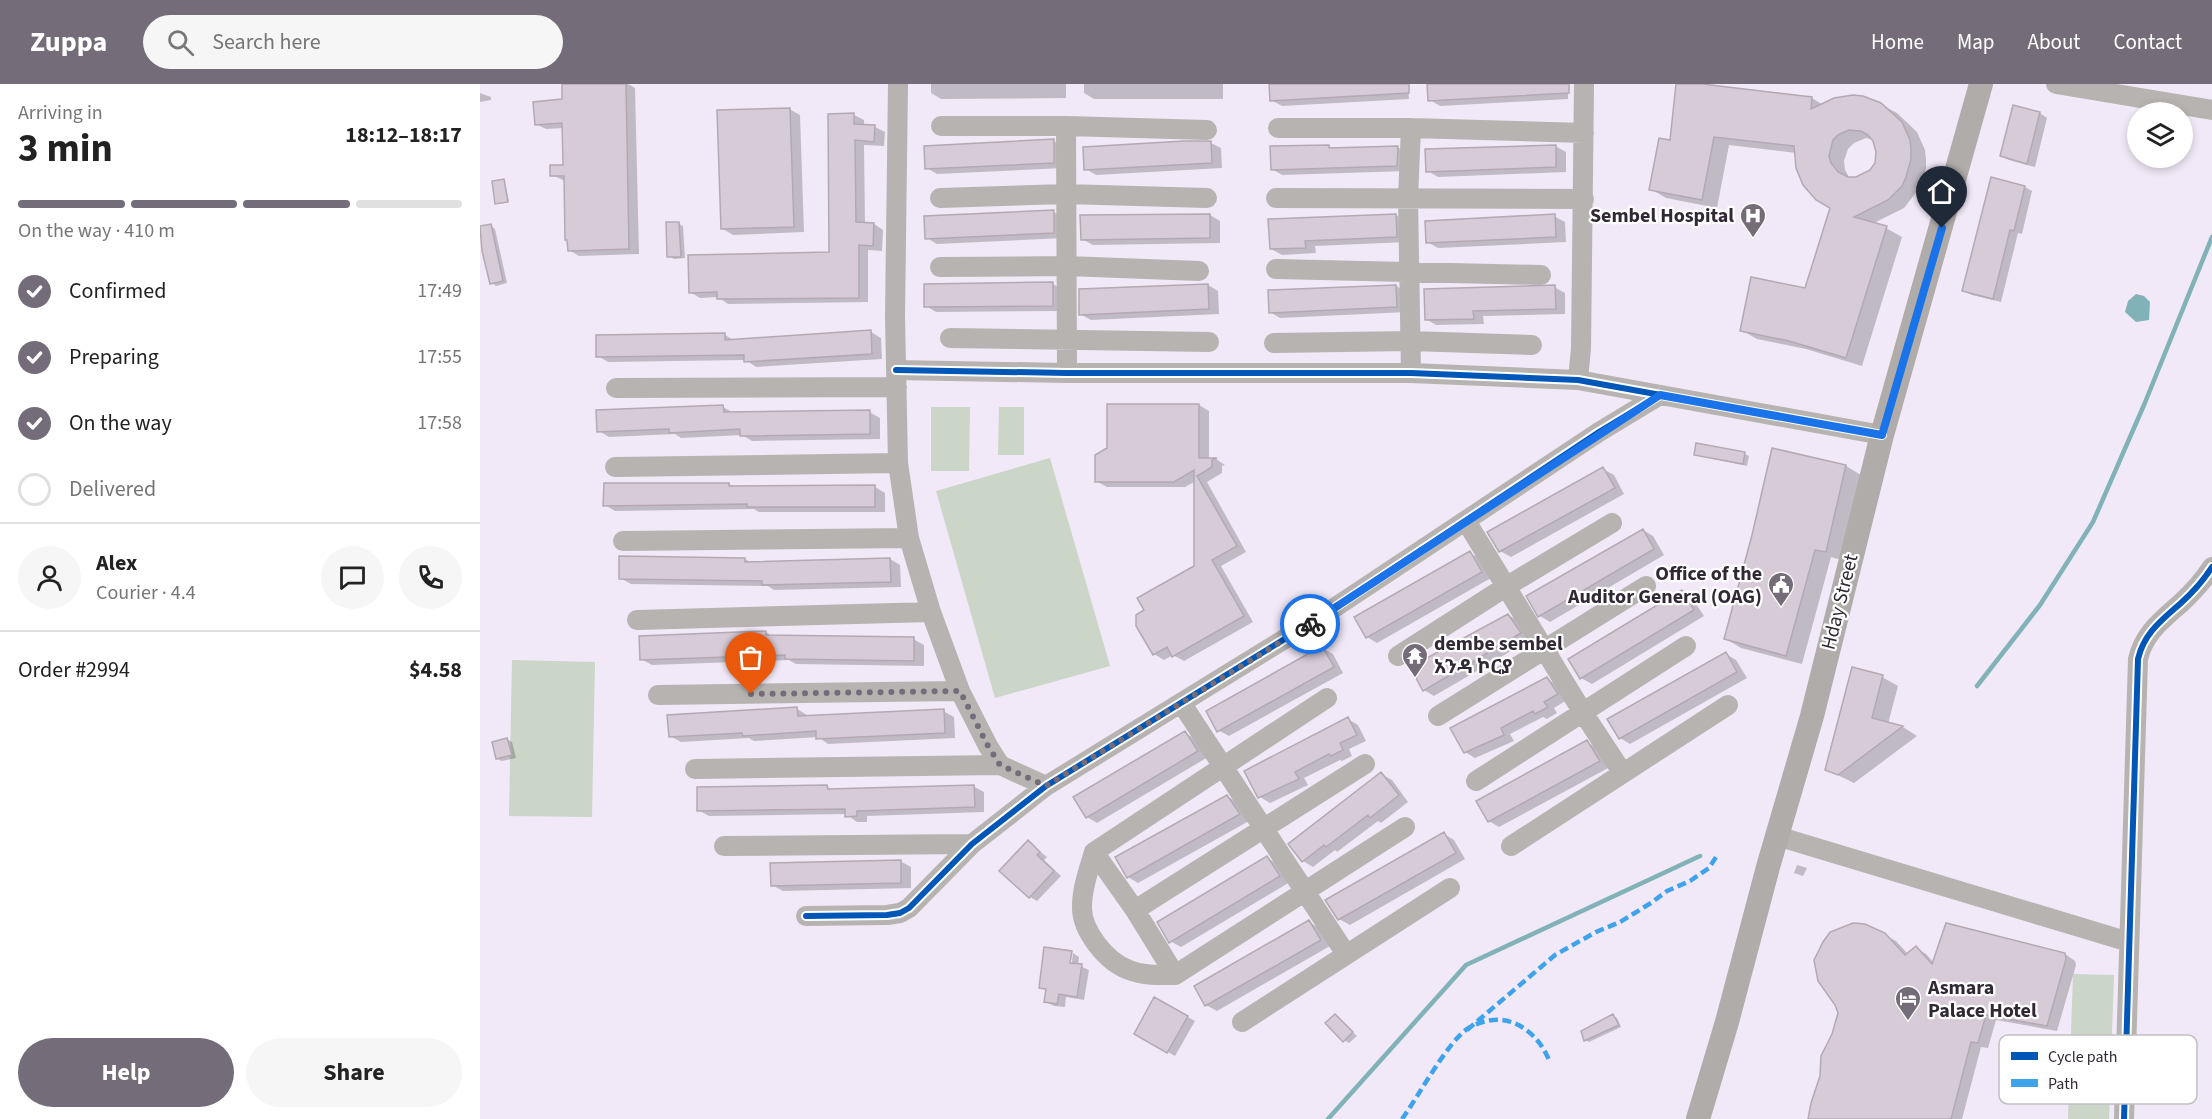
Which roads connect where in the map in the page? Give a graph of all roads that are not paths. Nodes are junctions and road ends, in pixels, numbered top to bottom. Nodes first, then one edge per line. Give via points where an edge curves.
1 (898, 84) edge
2 (1584, 84) edge
3 (1981, 84) edge
4 (2056, 84) edge
5 (2212, 110) edge
6 (941, 126) dead end
7 (1066, 126) junction
8 (1278, 128) dead end
9 (1411, 128) junction
10 (1207, 130) dead end
11 (1584, 133) junction
12 (1065, 194) junction
13 (940, 198) dead end
14 (1207, 198) dead end
15 (1276, 198) dead end
16 (1408, 198) junction
17 (1584, 199) junction
18 (1066, 266) junction
19 (940, 267) dead end
20 (1276, 269) dead end
21 (1199, 271) dead end
22 (1410, 272) junction
23 (1541, 275) dead end
24 (950, 338) dead end
25 (1067, 339) junction
26 (1411, 341) junction
27 (1209, 342) dead end
28 (1274, 343) dead end
29 (1532, 345) dead end
30 (1067, 373) junction
31 (1411, 374) junction
32 (897, 379) junction
33 (1578, 380) junction
34 (616, 388) dead end
35 (1660, 395) junction
36 (1882, 435) junction
37 (898, 463) junction
38 (615, 467) dead end
39 (1466, 521) junction
40 (1612, 523) dead end
41 (909, 538) junction
42 (623, 541) dead end
43 (2212, 567) edge
44 (1507, 586) junction
45 (1646, 586) dead end
46 (931, 612) junction
47 (637, 620) dead end
48 (1686, 646) dead end
49 (1545, 650) junction
50 (1398, 656) dead end
51 (960, 691) junction
52 (658, 695) dead end
53 (1327, 698) dead end
54 (1182, 704) junction
55 (1728, 705) dead end
56 (1582, 711) junction
57 (1437, 716) dead end
58 (1365, 764) dead end
59 (1000, 765) junction
60 (1222, 766) junction
61 (695, 769) dead end
62 (1622, 772) junction
63 (1476, 781) dead end
64 (1046, 786) junction
65 (1405, 827) dead end
66 (1263, 829) junction
67 (1777, 836) junction
68 (972, 844) junction
69 (724, 846) dead end
70 (1511, 846) dead end
71 (1094, 852) junction
72 (1450, 888) dead end
73 (1305, 892) junction
74 (1135, 910) junction
75 (806, 916) dead end
76 (2129, 942) junction
77 (1346, 954) junction
78 (1175, 975) junction
79 (1242, 1022) dead end
80 (2126, 1035) edge
81 (2124, 1104) edge
82 (1698, 1119) edge
83 (2124, 1119) edge

1 - 32 street
2 - 11 street
3 - 36 main road, Hday Street
4 - 5 street
6 - 7 street
7 - 10 street
7 - 12 street
8 - 9 street
9 - 11 street
9 - 16 street
11 - 17 street
12 - 13 street
12 - 14 street
12 - 18 street
15 - 16 street
16 - 17 street
16 - 22 street
17 - 33 street
18 - 19 street
18 - 21 street
18 - 25 street
20 - 22 street
22 - 23 street
22 - 26 street
24 - 25 street
25 - 27 street
25 - 30 street
26 - 28 street
26 - 29 street
26 - 31 street
30 - 31 street
30 - 32 street
31 - 33 street
32 - 34 street
32 - 37 street
33 - 35 street
35 - 36 street
35 - 39 street
36 - 67 main road, Hday Street via 1812,716
37 - 38 street
37 - 41 street
39 - 44 street
39 - 54 street
40 - 44 street
41 - 42 street
41 - 46 street
43 - 76 street via 2193,592 2146,636 2138,659
44 - 49 street
44 - 50 street
45 - 49 street
46 - 47 street
46 - 51 street
48 - 56 street
49 - 56 street
49 - 57 street
51 - 52 street
51 - 59 street
53 - 60 street
54 - 60 street
54 - 64 street
55 - 62 street
56 - 62 street
56 - 63 street
58 - 66 street
59 - 61 street
59 - 64 street
60 - 66 street
60 - 71 street
62 - 70 street
64 - 68 street
65 - 73 street
66 - 73 street
66 - 74 street
67 - 76 street
67 - 82 main road, Hday Street
68 - 69 street
68 - 75 street via 900,913
71 - 74 street
71 - 78 street via 1081,908 1100,947 1129,970
72 - 77 street
73 - 77 street
73 - 78 street
74 - 78 street
76 - 80 street
77 - 79 street
81 - 83 street

